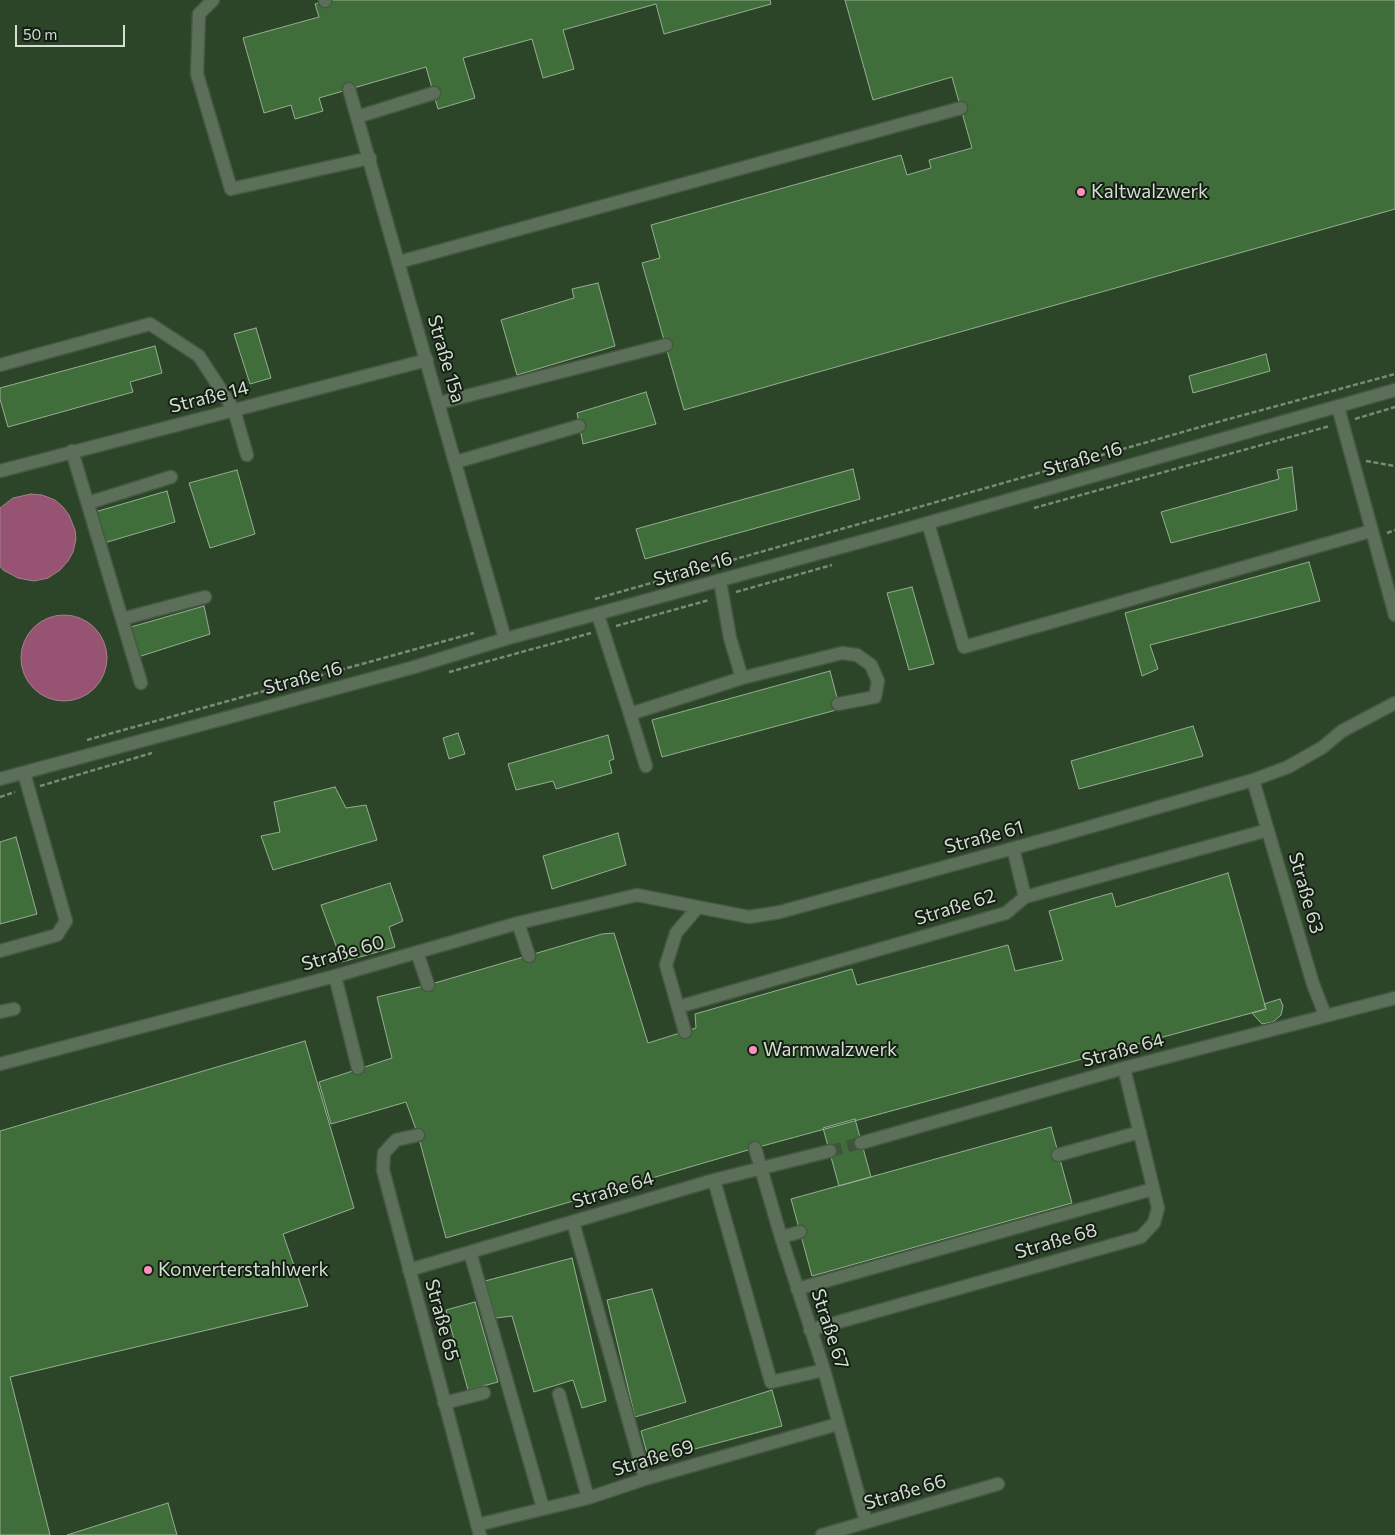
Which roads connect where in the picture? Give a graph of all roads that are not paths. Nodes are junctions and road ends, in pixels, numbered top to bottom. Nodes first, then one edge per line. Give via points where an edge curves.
1 (213, 0) edge
2 (349, 89) dead end
3 (434, 93) dead end
4 (961, 108) dead end
5 (357, 117) junction
6 (370, 158) junction
7 (399, 262) junction
8 (666, 345) dead end
9 (427, 360) junction
10 (0, 365) edge
11 (1395, 390) edge
12 (439, 403) junction
13 (1338, 407) junction
14 (234, 410) junction
15 (579, 426) dead end
16 (72, 451) junction
17 (247, 455) dead end
18 (456, 462) junction
19 (0, 471) edge
20 (171, 477) dead end
21 (88, 503) junction
22 (928, 523) junction
23 (1372, 531) junction
24 (720, 581) junction
25 (205, 597) dead end
26 (598, 615) junction
27 (1395, 615) edge
28 (122, 619) junction
29 (505, 639) junction
30 (742, 678) junction
31 (141, 683) dead end
32 (1395, 703) edge
33 (838, 704) dead end
34 (630, 714) junction
35 (646, 766) dead end
36 (24, 773) junction
37 (0, 779) edge
38 (1254, 780) junction
39 (1268, 830) junction
40 (1013, 848) junction
41 (1025, 897) junction
42 (698, 907) junction
43 (518, 923) junction
44 (0, 951) edge
45 (417, 952) junction
46 (529, 956) dead end
47 (335, 976) junction
48 (428, 985) dead end
49 (1395, 998) edge
50 (678, 1007) junction
51 (14, 1009) dead end
52 (0, 1012) edge
53 (1325, 1015) junction
54 (685, 1032) dead end
55 (0, 1064) edge
56 (358, 1068) dead end
57 (1124, 1068) junction
58 (1140, 1132) junction
59 (418, 1135) dead end
60 (861, 1143) tunnel mouth
61 (756, 1148) dead end
62 (830, 1151) tunnel mouth
63 (1058, 1154) dead end
64 (761, 1168) junction
65 (714, 1180) junction
66 (1153, 1189) junction
67 (573, 1222) junction
68 (800, 1232) dead end
69 (780, 1237) junction
70 (470, 1252) junction
71 (409, 1270) junction
72 (798, 1289) junction
73 (810, 1330) junction
74 (824, 1370) junction
75 (484, 1392) dead end
76 (559, 1394) dead end
77 (444, 1403) junction
78 (838, 1424) junction
79 (645, 1479) junction
80 (998, 1484) dead end
81 (588, 1498) junction
82 (543, 1508) junction
83 (866, 1522) junction
84 (479, 1530) edge
85 (822, 1535) edge

1 - 6 street via 199,14 197,74 231,189
2 - 5 street, Straße 15a
3 - 5 street
4 - 7 street
5 - 6 street, Straße 15a
6 - 7 street, Straße 15a
7 - 9 street, Straße 15a
8 - 12 street
9 - 12 street, Straße 15a
9 - 14 street, Straße 14
10 - 14 street via 150,324 199,356
11 - 13 street, Straße 16
12 - 18 street, Straße 15a
13 - 22 street, Straße 16
13 - 23 street
14 - 16 street, Straße 14
14 - 17 street
15 - 18 street
16 - 19 street, Straße 14
16 - 21 street
18 - 29 street, Straße 15a
20 - 21 street
21 - 28 street
22 - 23 street via 964,647
22 - 24 street, Straße 16
23 - 27 street
24 - 26 street, Straße 16
24 - 30 street via 730,638
25 - 28 street
26 - 29 street, Straße 16
26 - 34 street
28 - 31 street
29 - 36 street, Straße 16 via 411,668
30 - 33 street via 842,653 857,655 871,665 878,681 874,697
30 - 34 street
32 - 38 street, Straße 61 via 1288,767
34 - 35 street
36 - 37 street, Straße 16
36 - 44 street via 66,921 58,935
38 - 39 street, Straße 63
38 - 40 street, Straße 61
39 - 41 street, Straße 62
39 - 53 street, Straße 63
40 - 41 street
40 - 42 street, Straße 61 via 780,912 749,917
41 - 50 street, Straße 62 via 1006,913
42 - 43 street, Straße 60 via 638,895
42 - 50 street via 676,933 666,965
43 - 45 street, Straße 60
43 - 46 street
45 - 47 street, Straße 60
45 - 48 street
47 - 55 street, Straße 60
47 - 56 street
49 - 53 street, Straße 64
50 - 54 street
51 - 52 street
53 - 57 street, Straße 64
57 - 58 street, Straße 68
57 - 60 street, Straße 64
58 - 63 street
58 - 66 street, Straße 68
59 - 71 street, Straße 65 via 396,1140 384,1153 382,1170
61 - 64 street, Straße 67
62 - 64 street, Straße 64
64 - 65 street, Straße 64
64 - 69 street, Straße 67
65 - 67 street, Straße 64
65 - 74 street via 771,1382
66 - 72 street
66 - 73 street, Straße 68 via 1158,1208 1154,1223 1141,1237
67 - 70 street, Straße 64
67 - 79 street
68 - 69 street
69 - 72 street, Straße 67
70 - 71 street, Straße 64
70 - 82 street
71 - 77 street, Straße 65
72 - 73 street, Straße 67
73 - 74 street, Straße 67
74 - 78 street, Straße 67
75 - 77 street
76 - 81 street
77 - 84 street, Straße 65
78 - 79 street, Straße 69
78 - 83 street, Straße 67
79 - 81 street, Straße 69
80 - 83 street, Straße 66
81 - 82 street, Straße 69
82 - 84 street, Straße 69
83 - 85 street, Straße 66

